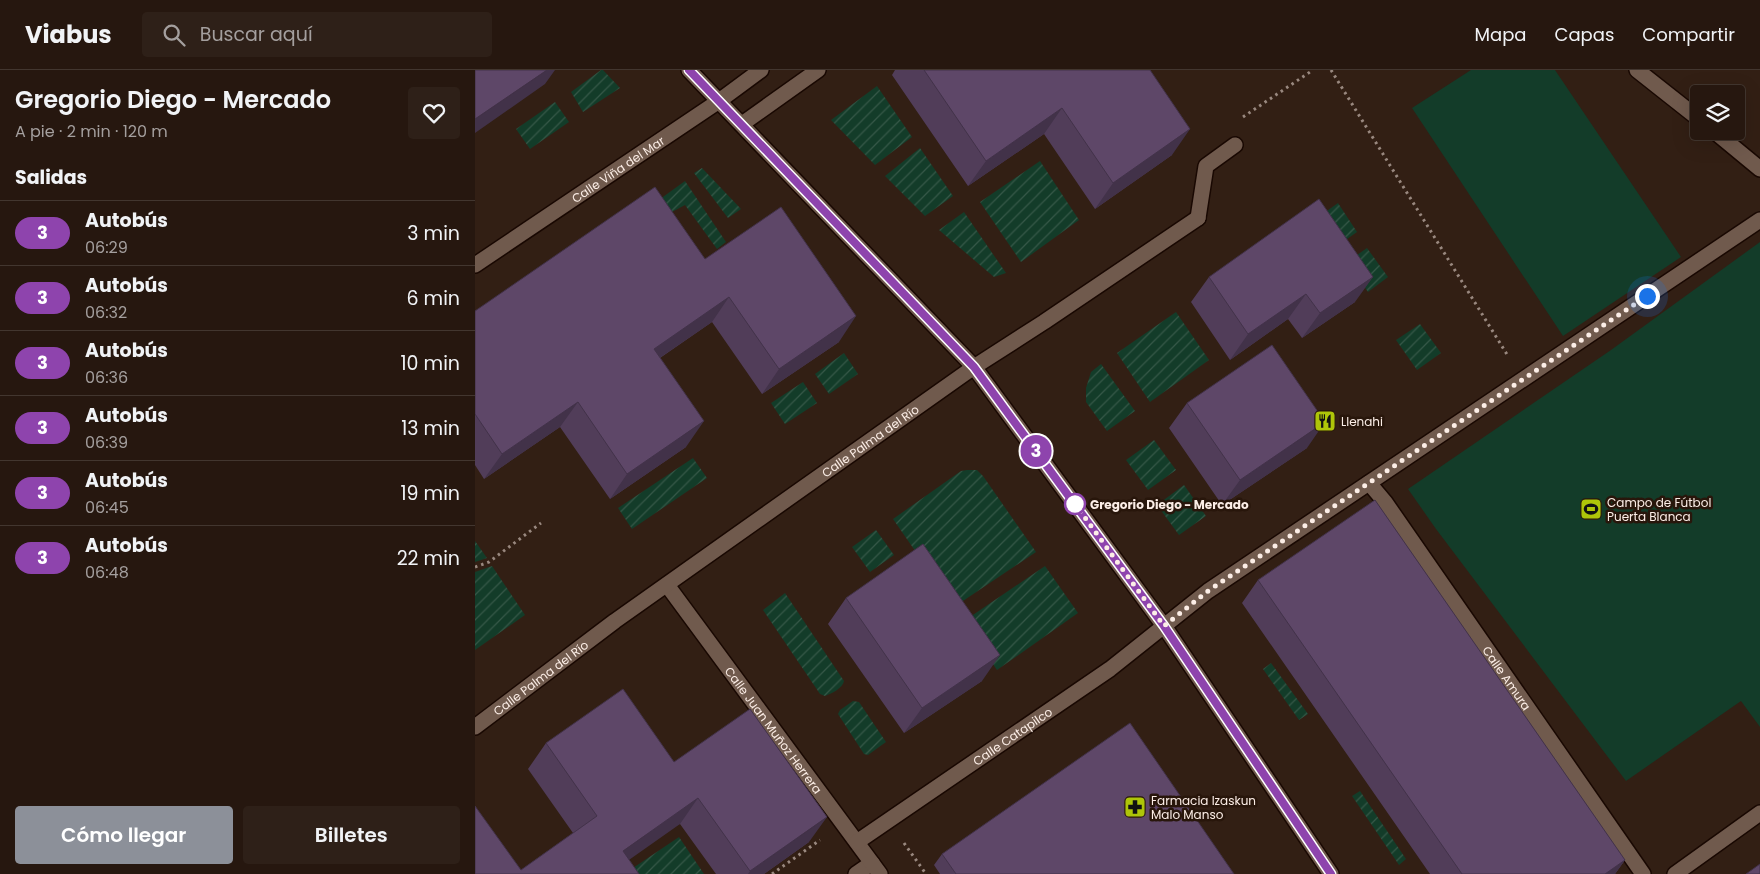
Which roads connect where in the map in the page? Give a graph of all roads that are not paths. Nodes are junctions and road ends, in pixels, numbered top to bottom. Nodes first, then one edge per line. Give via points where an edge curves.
1 (689, 70) edge
2 (761, 70) edge
3 (818, 70) edge
4 (1637, 70) edge
5 (719, 100) junction
6 (1690, 112) edge
7 (742, 124) junction
8 (1727, 140) edge
9 (1235, 145) dead end
10 (1757, 160) edge
11 (1760, 220) edge
12 (475, 265) edge
13 (974, 367) junction
14 (1369, 483) junction
15 (667, 585) junction
16 (1164, 626) junction
17 (475, 727) edge
18 (1760, 813) edge
19 (857, 842) junction
20 (876, 868) edge
21 (856, 874) edge
22 (1331, 874) edge
23 (1643, 874) edge
24 (1675, 874) edge

1 - 5 street
2 - 5 street, Calle Viña del Mar
3 - 7 street
4 - 6 street
5 - 7 street
5 - 12 street, Calle Viña del Mar
7 - 13 street
8 - 10 street
9 - 13 street, Calle Palma del Río via 1206,166 1198,218
11 - 14 street, Calle Catapilco
13 - 15 street, Calle Palma del Río
13 - 16 street
14 - 16 street, Calle Catapilco via 1208,591
14 - 23 street, Calle Amura
15 - 17 street, Calle Palma del Río
15 - 19 street, Calle Juan Muñoz Herrera
16 - 19 street, Calle Catapilco via 1110,669
16 - 22 street
18 - 24 street
19 - 20 street, Calle Juan Muñoz Herrera
20 - 21 street

